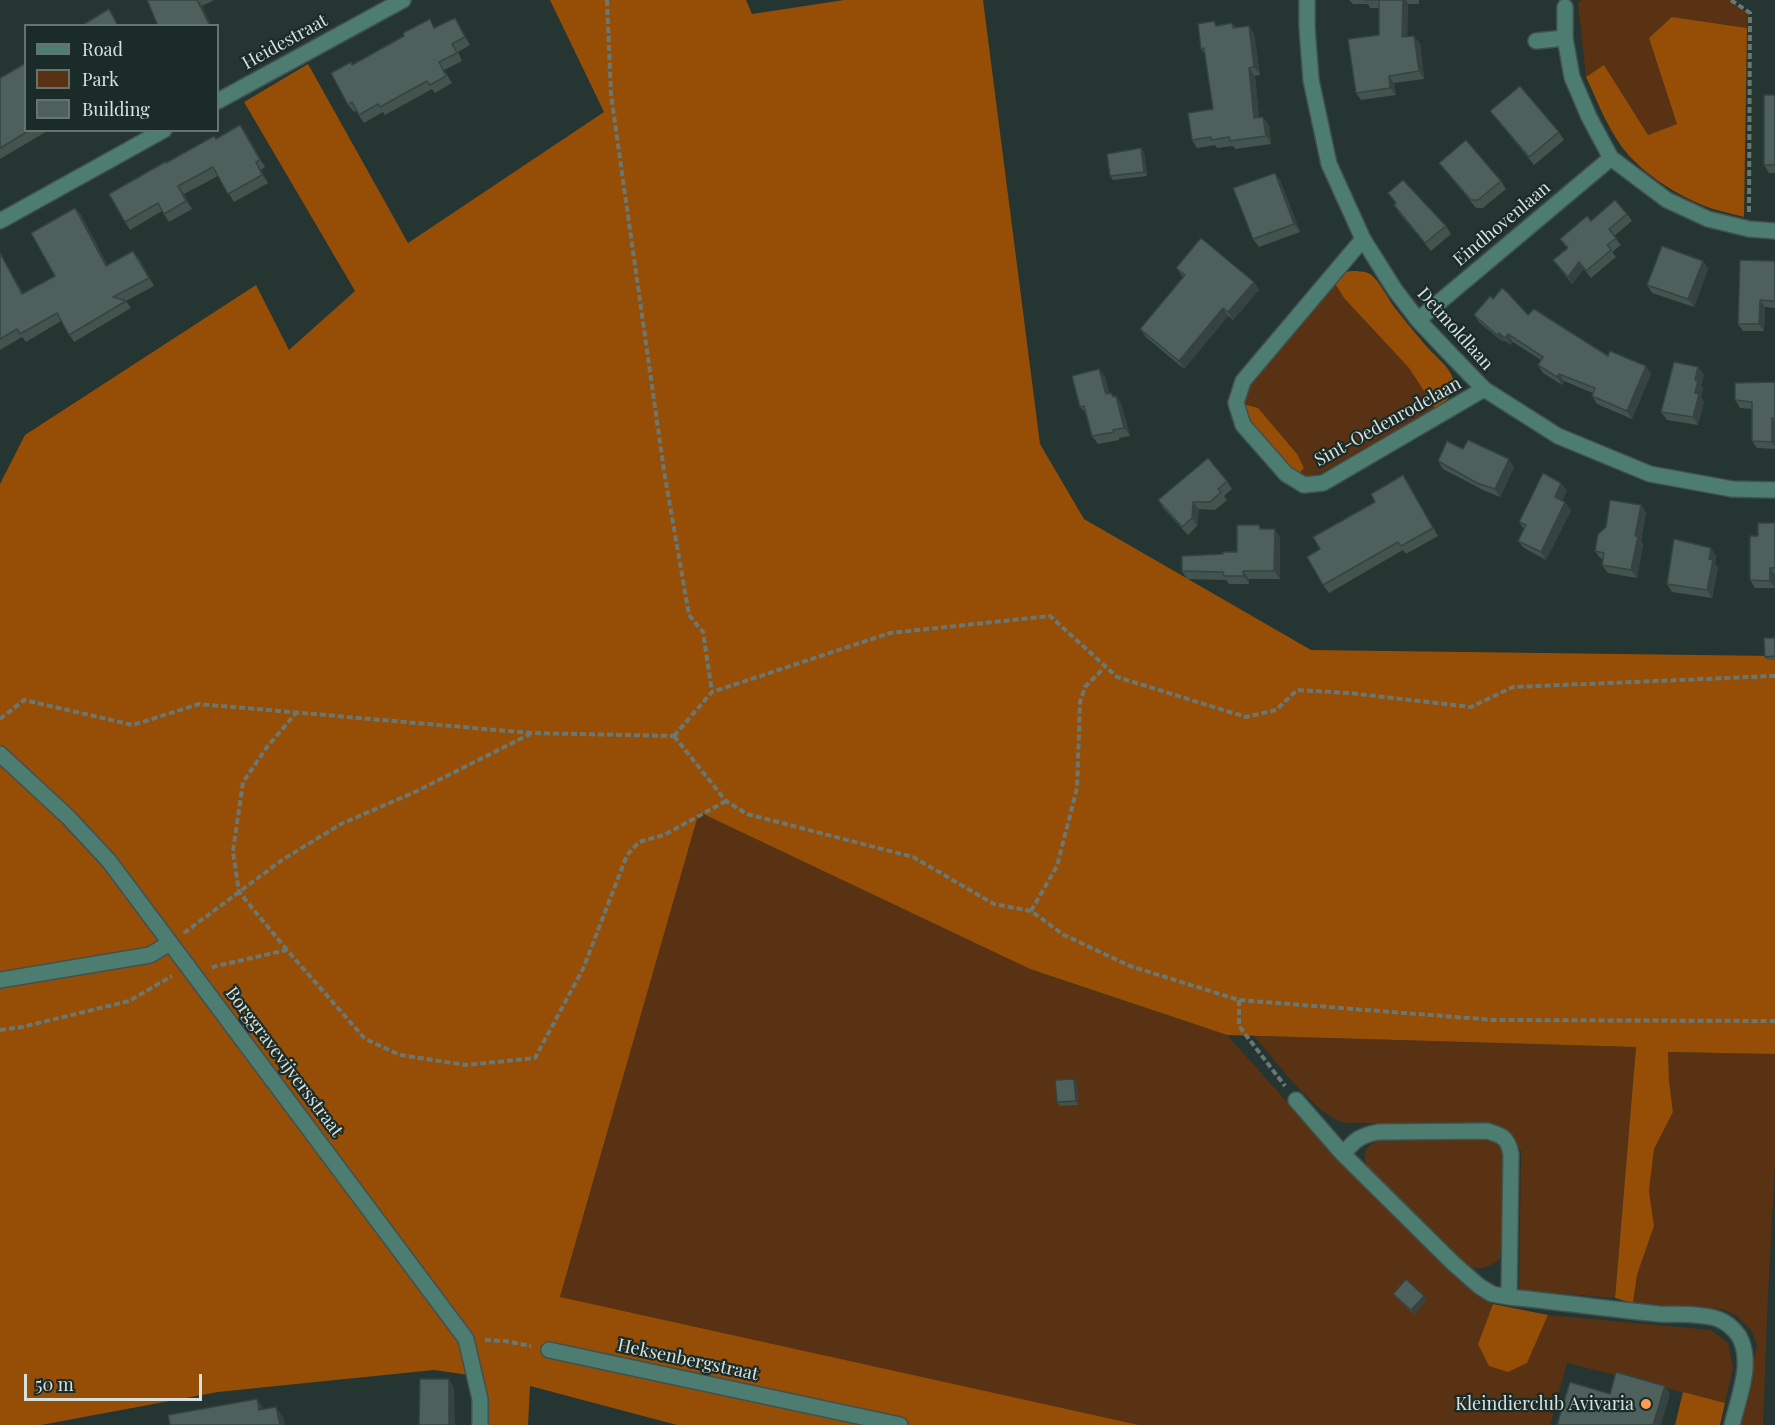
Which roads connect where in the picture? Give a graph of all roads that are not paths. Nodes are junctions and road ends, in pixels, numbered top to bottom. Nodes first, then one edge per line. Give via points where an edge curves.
1 (403, 0) edge
2 (1307, 0) edge
3 (1565, 7) dead end
4 (1565, 38) junction
5 (1536, 41) dead end
6 (219, 100) edge
7 (160, 132) edge
8 (1611, 158) junction
9 (0, 221) edge
10 (1775, 231) edge
11 (1363, 239) junction
12 (1418, 320) junction
13 (1484, 390) junction
14 (1775, 490) edge
15 (0, 754) edge
16 (170, 943) junction
17 (0, 980) edge
18 (1296, 1100) road end
19 (1343, 1154) junction
20 (1509, 1297) junction
21 (549, 1350) road end
22 (480, 1425) edge
23 (900, 1425) edge
24 (1732, 1425) edge

1 - 6 street, Heidestraat
2 - 11 street, Detmoldlaan via 1311,80 1329,164
3 - 4 street
4 - 5 street
4 - 8 street via 1572,77
7 - 9 street
8 - 10 street via 1667,200 1708,219
8 - 12 street, Eindhovenlaan
11 - 12 street, Detmoldlaan
11 - 13 street, Sint-Oedenrodelaan via 1243,381 1236,403 1244,425 1286,474 1304,485 1323,483
12 - 13 street, Detmoldlaan
13 - 14 street, Detmoldlaan via 1558,436 1650,474 1732,489
15 - 16 street, Borggravevijversstraat via 109,861
16 - 17 street via 150,954
16 - 22 street, Borggravevijversstraat via 466,1339 480,1399
18 - 19 street
19 - 20 street via 1479,1286 1492,1294
19 - 20 street via 1355,1140 1378,1132 1487,1131 1504,1138 1511,1154
20 - 24 street via 1720,1320 1737,1333 1745,1357
21 - 23 street, Heksenbergstraat

